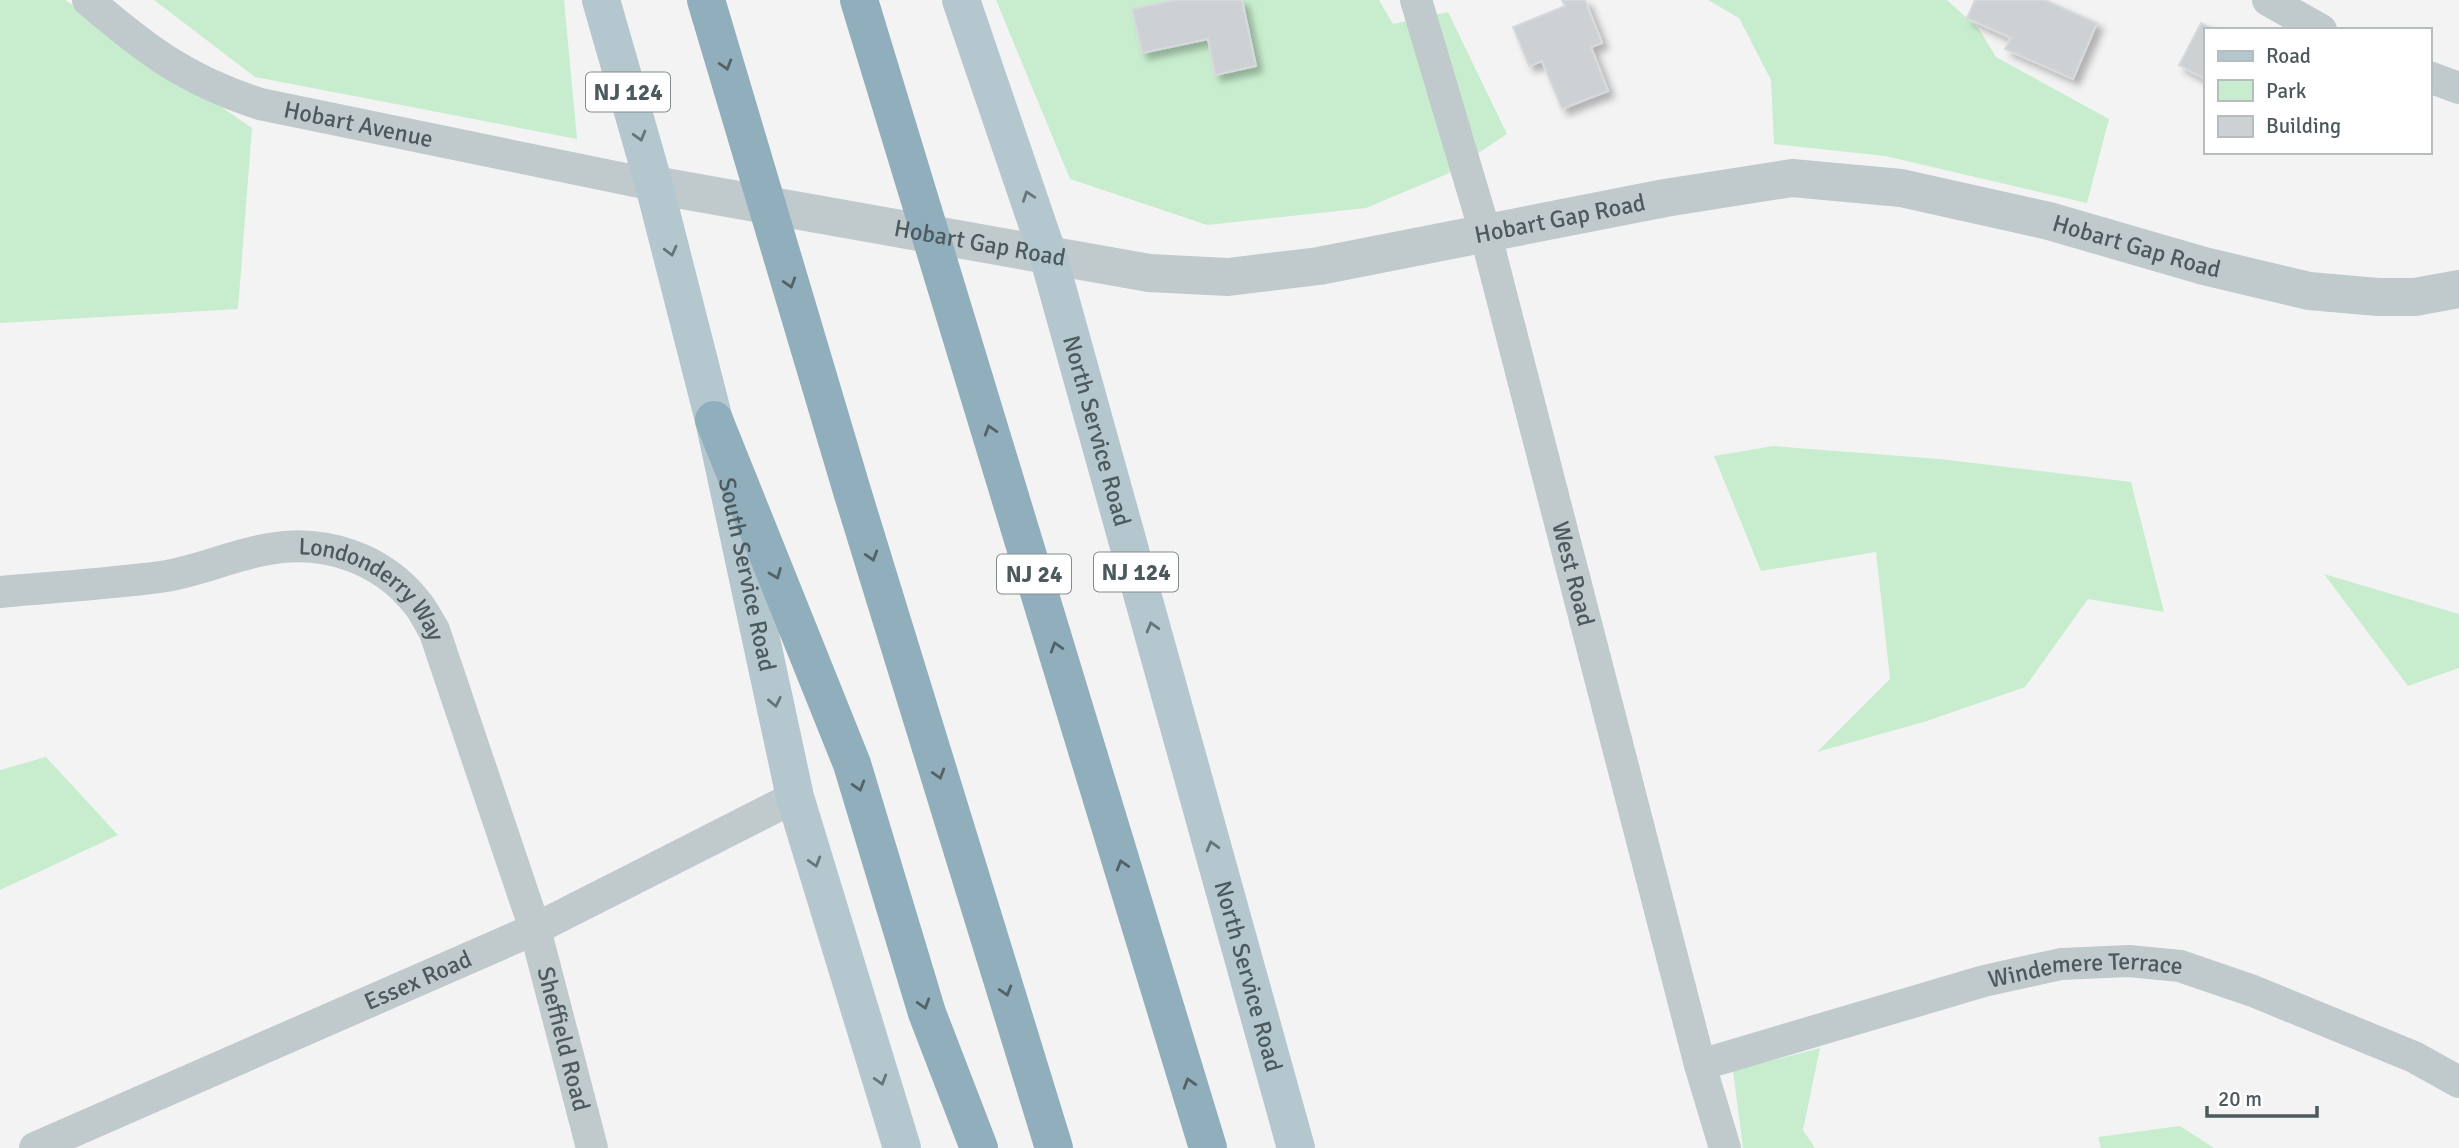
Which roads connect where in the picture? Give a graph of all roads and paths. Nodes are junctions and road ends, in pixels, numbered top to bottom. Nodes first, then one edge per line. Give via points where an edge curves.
1 (88, 0) edge
2 (601, 0) edge
3 (706, 0) edge
4 (859, 0) edge
5 (961, 0) edge
6 (1416, 0) edge
7 (2268, 0) edge
8 (2317, 28) edge
9 (2431, 78) edge
10 (2459, 88) edge
11 (654, 185) junction
12 (1485, 232) junction
13 (1048, 255) junction
14 (2459, 289) edge
15 (714, 420) junction
16 (0, 592) edge
17 (795, 797) junction
18 (535, 929) junction
19 (1700, 1065) junction
20 (2459, 1082) edge
21 (35, 1148) edge
22 (592, 1148) edge
23 (902, 1148) edge
24 (979, 1148) edge
25 (1054, 1148) edge
26 (1209, 1148) edge
27 (1296, 1148) edge
28 (1725, 1148) edge

1 - 11 street, Hobart Avenue via 161,60 220,91 260,104
2 -> 11 main road, South Service Road / NJ 124
3 -> 25 highway
26 -> 4 highway, NJ 24
13 -> 5 main road, North Service Road / NJ 124
6 - 12 street, West Road
7 - 8 street
9 - 10 street
11 - 13 street, Hobart Gap Road
11 -> 15 main road, South Service Road / NJ 124
12 - 13 street, Hobart Gap Road via 1319,266 1228,277 1149,273
12 - 14 street, Hobart Gap Road via 1792,178 1901,188 2049,221 2309,291 2415,297
12 - 19 street, West Road
27 -> 13 main road, North Service Road / NJ 124
15 -> 17 main road, South Service Road / NJ 124
15 -> 24 highway via 852,764 927,1013
16 - 18 street, Londonderry Way via 163,577 298,545 358,557 388,575 418,604 434,630
17 - 18 street, Essex Road
17 -> 23 main road, South Service Road / NJ 124
18 - 21 street, Essex Road
18 - 22 street, Sheffield Road
19 - 20 street, Windemere Terrace via 1984,981 2062,964 2129,961 2180,966 2253,991 2414,1057
19 - 28 street, West Road

